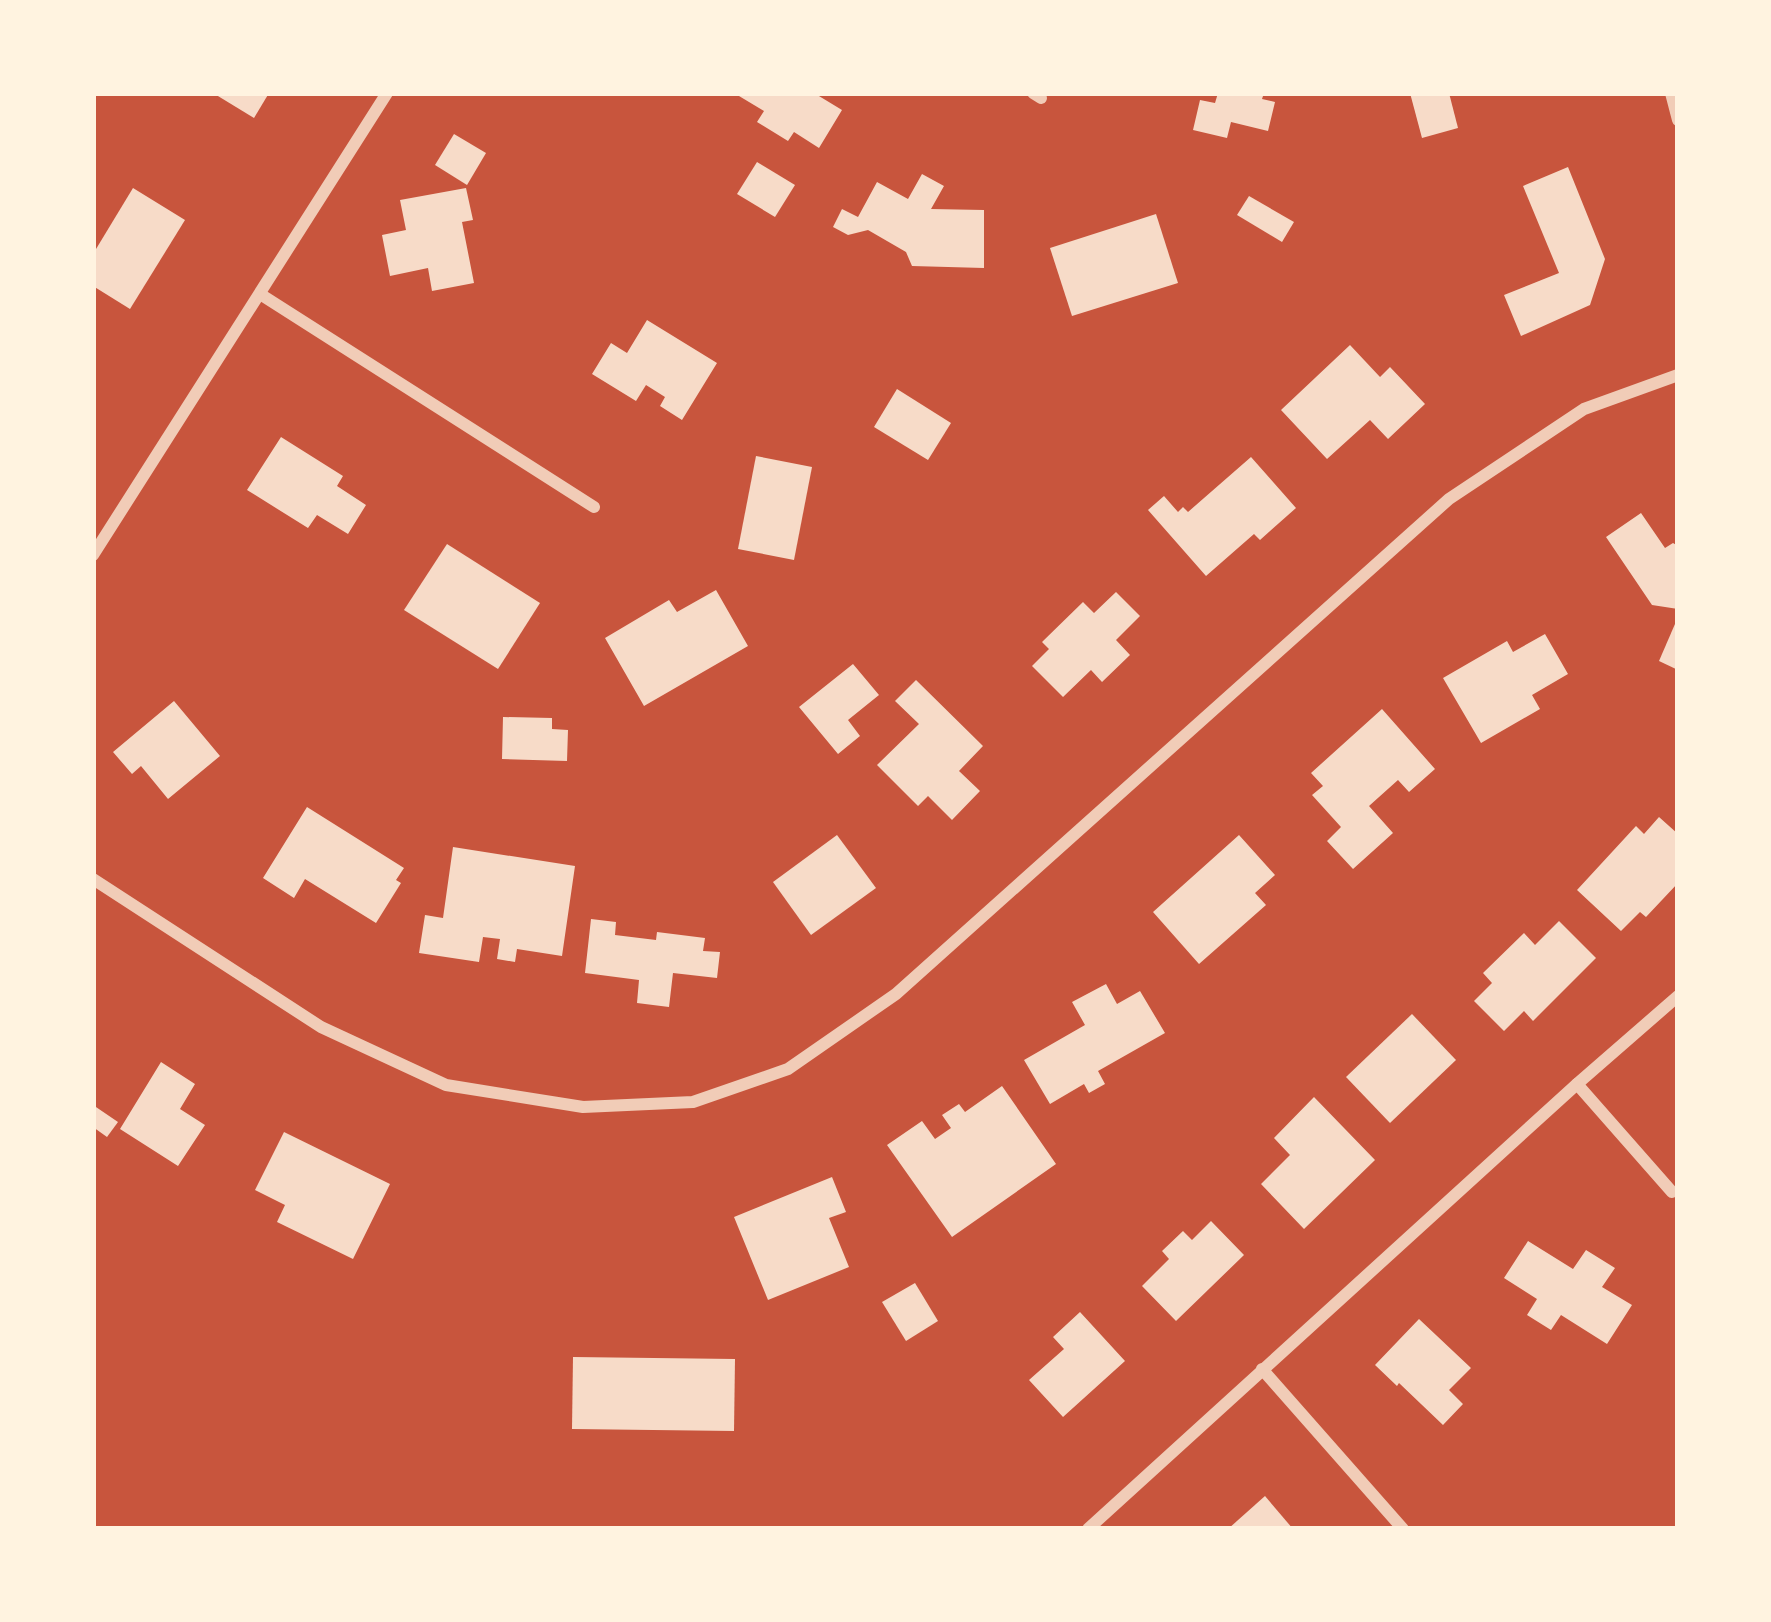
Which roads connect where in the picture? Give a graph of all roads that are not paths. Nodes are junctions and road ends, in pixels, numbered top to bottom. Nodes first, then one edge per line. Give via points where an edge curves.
1 (387, 93) edge
2 (1671, 93) edge
3 (1678, 120) edge
4 (260, 294) junction
5 (1678, 375) edge
6 (595, 507) dead end
7 (93, 555) edge
8 (93, 879) edge
9 (1678, 997) edge
10 (1577, 1084) junction
11 (1672, 1192) dead end
12 (1262, 1369) junction
13 (1088, 1529) edge
14 (1403, 1529) edge

1 - 4 street
2 - 3 street
4 - 6 street
4 - 7 street
5 - 8 street via 1584,409 1449,499 896,994 788,1069 693,1102 583,1107 446,1085 321,1027
9 - 10 street
10 - 11 street
10 - 12 street
12 - 13 street
12 - 14 street

